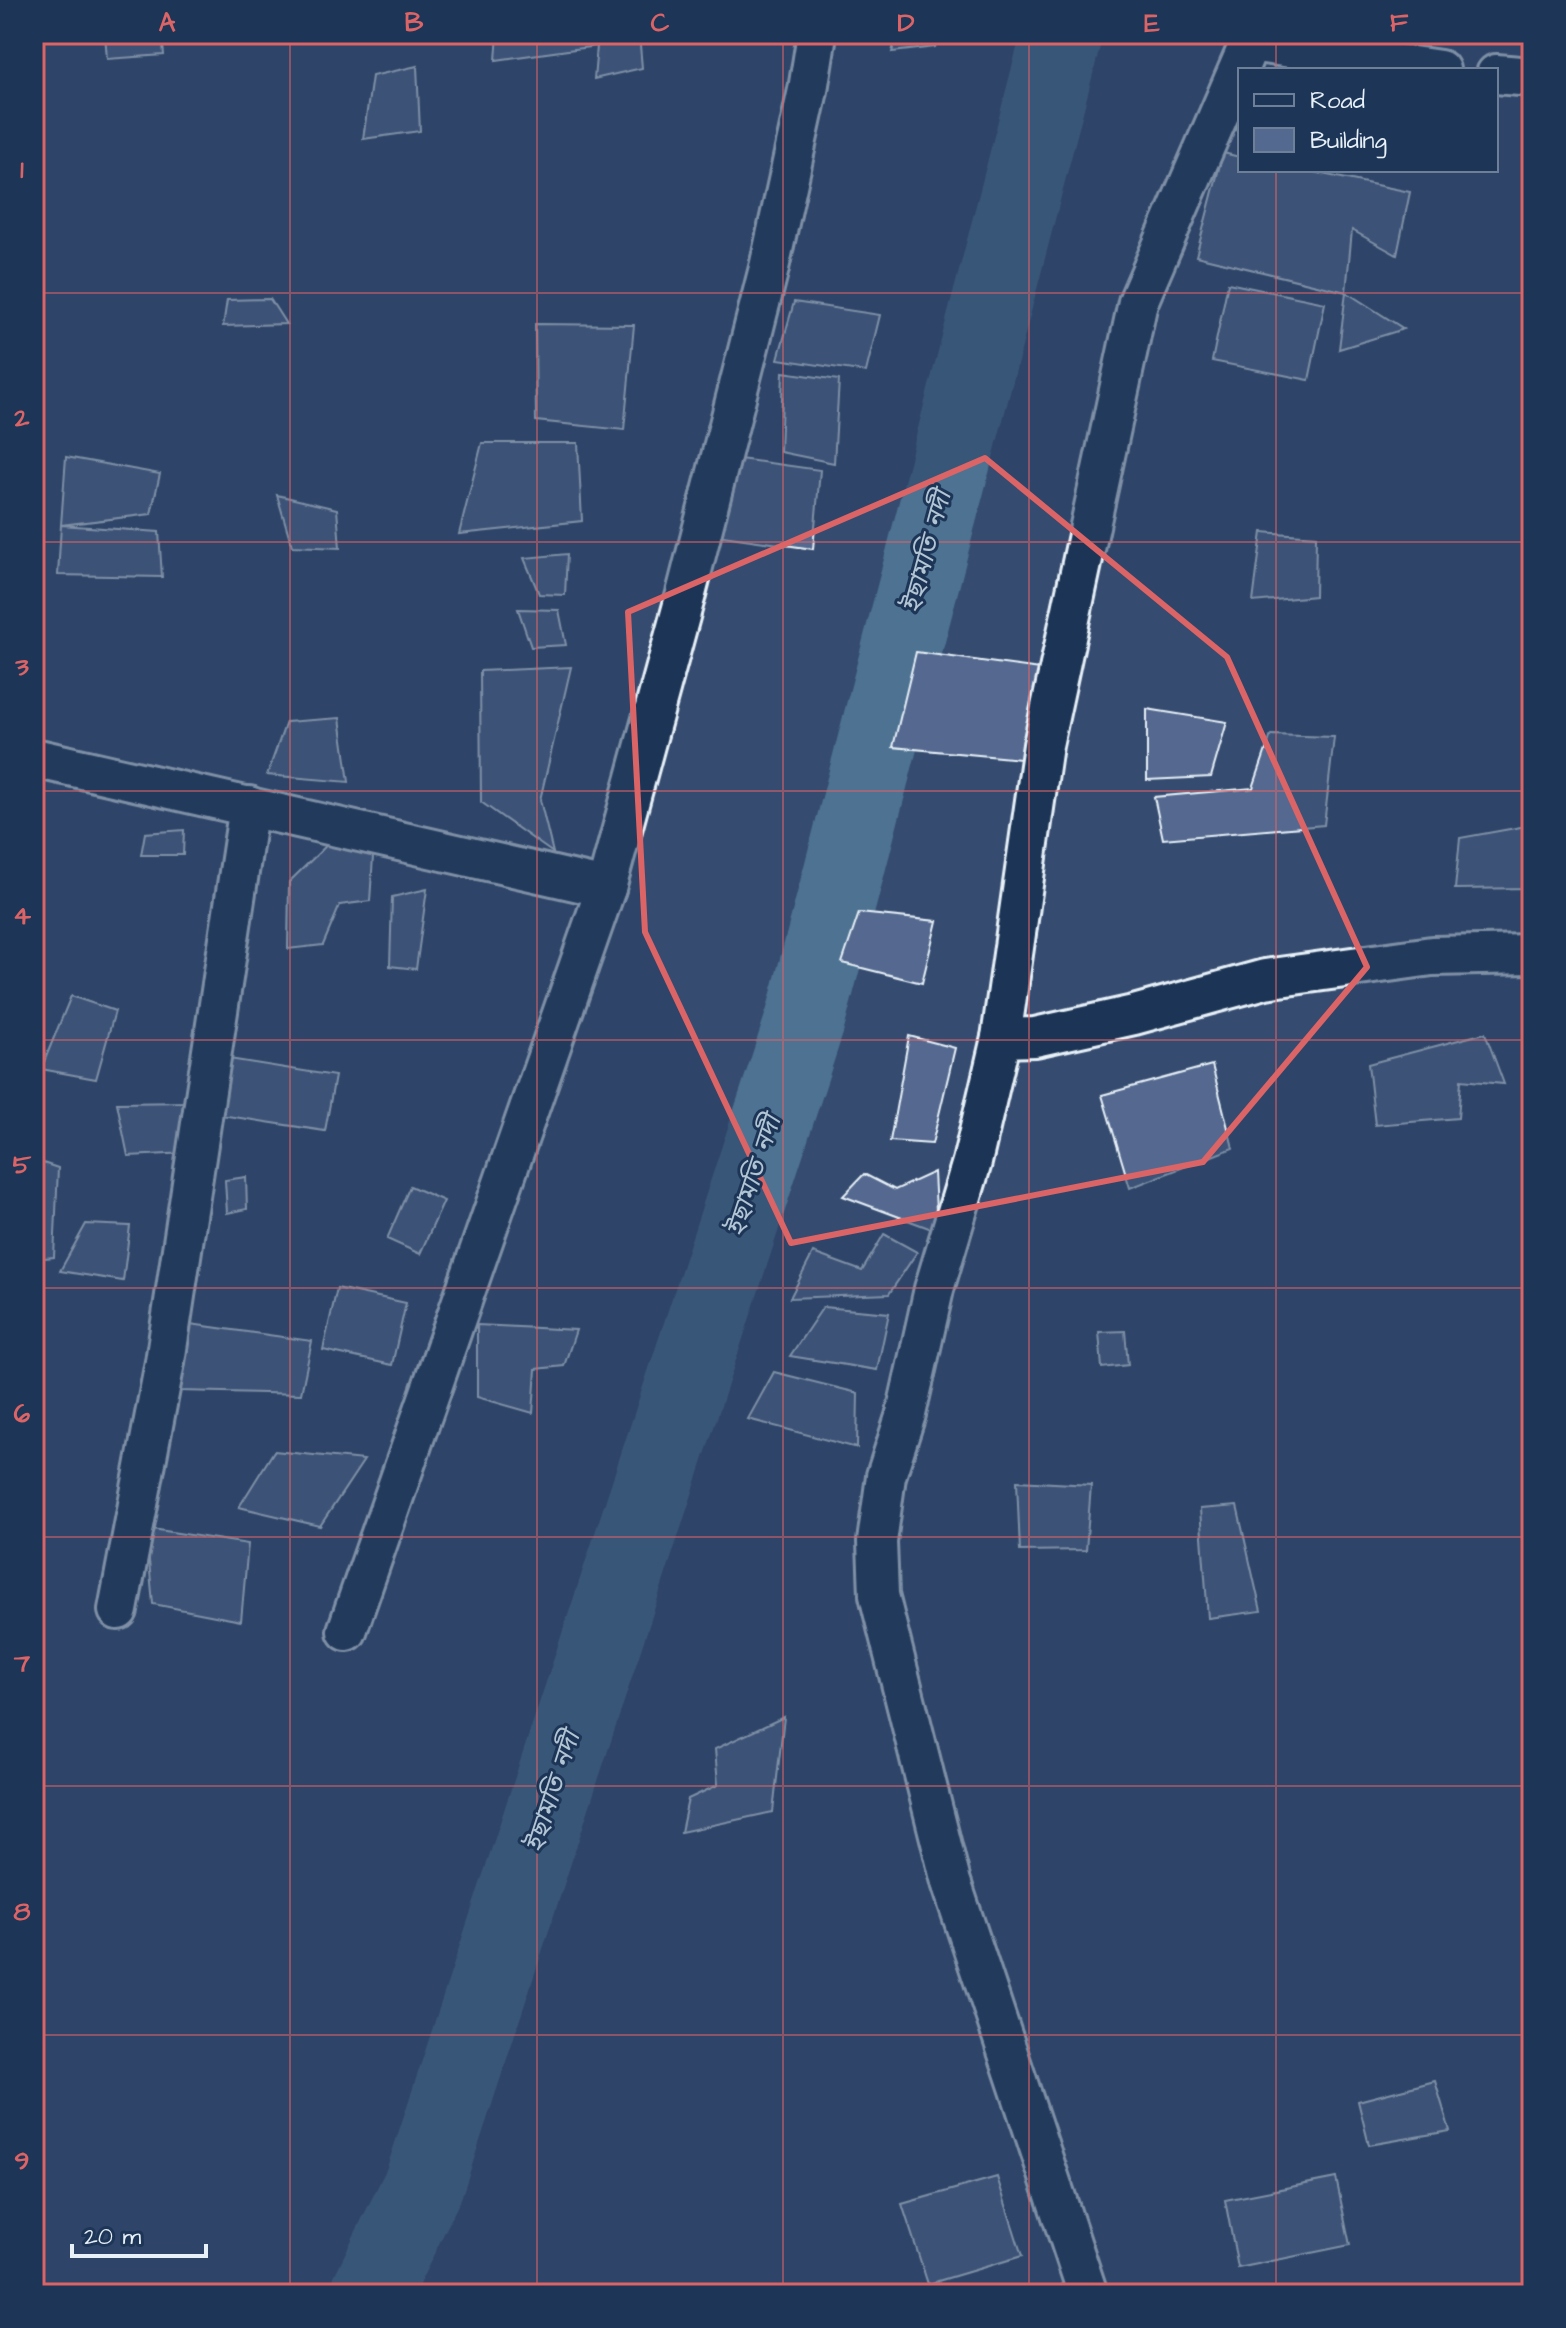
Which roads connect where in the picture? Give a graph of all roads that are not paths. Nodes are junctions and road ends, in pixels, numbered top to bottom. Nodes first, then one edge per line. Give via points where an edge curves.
1 (817, 34) edge
2 (1251, 38) edge
3 (1238, 68) edge
4 (1238, 68) edge
5 (1428, 68) edge
6 (1498, 74) edge
7 (1532, 77) edge
8 (34, 758) edge
9 (249, 806) junction
10 (606, 888) junction
11 (1532, 954) edge
12 (1001, 1038) junction
13 (118, 1610) dead end
14 (347, 1631) dead end
15 (1088, 2294) edge

1 - 10 street via 769,268
2 - 3 street
2 - 5 street
4 - 12 street via 1138,302 1043,745
6 - 7 street
8 - 9 street
9 - 10 street
9 - 13 street via 165,1362
10 - 14 street
11 - 12 street via 1432,956 1265,979 1134,1015 1035,1037
12 - 15 street via 886,1476 877,1542 879,1595 951,1882

